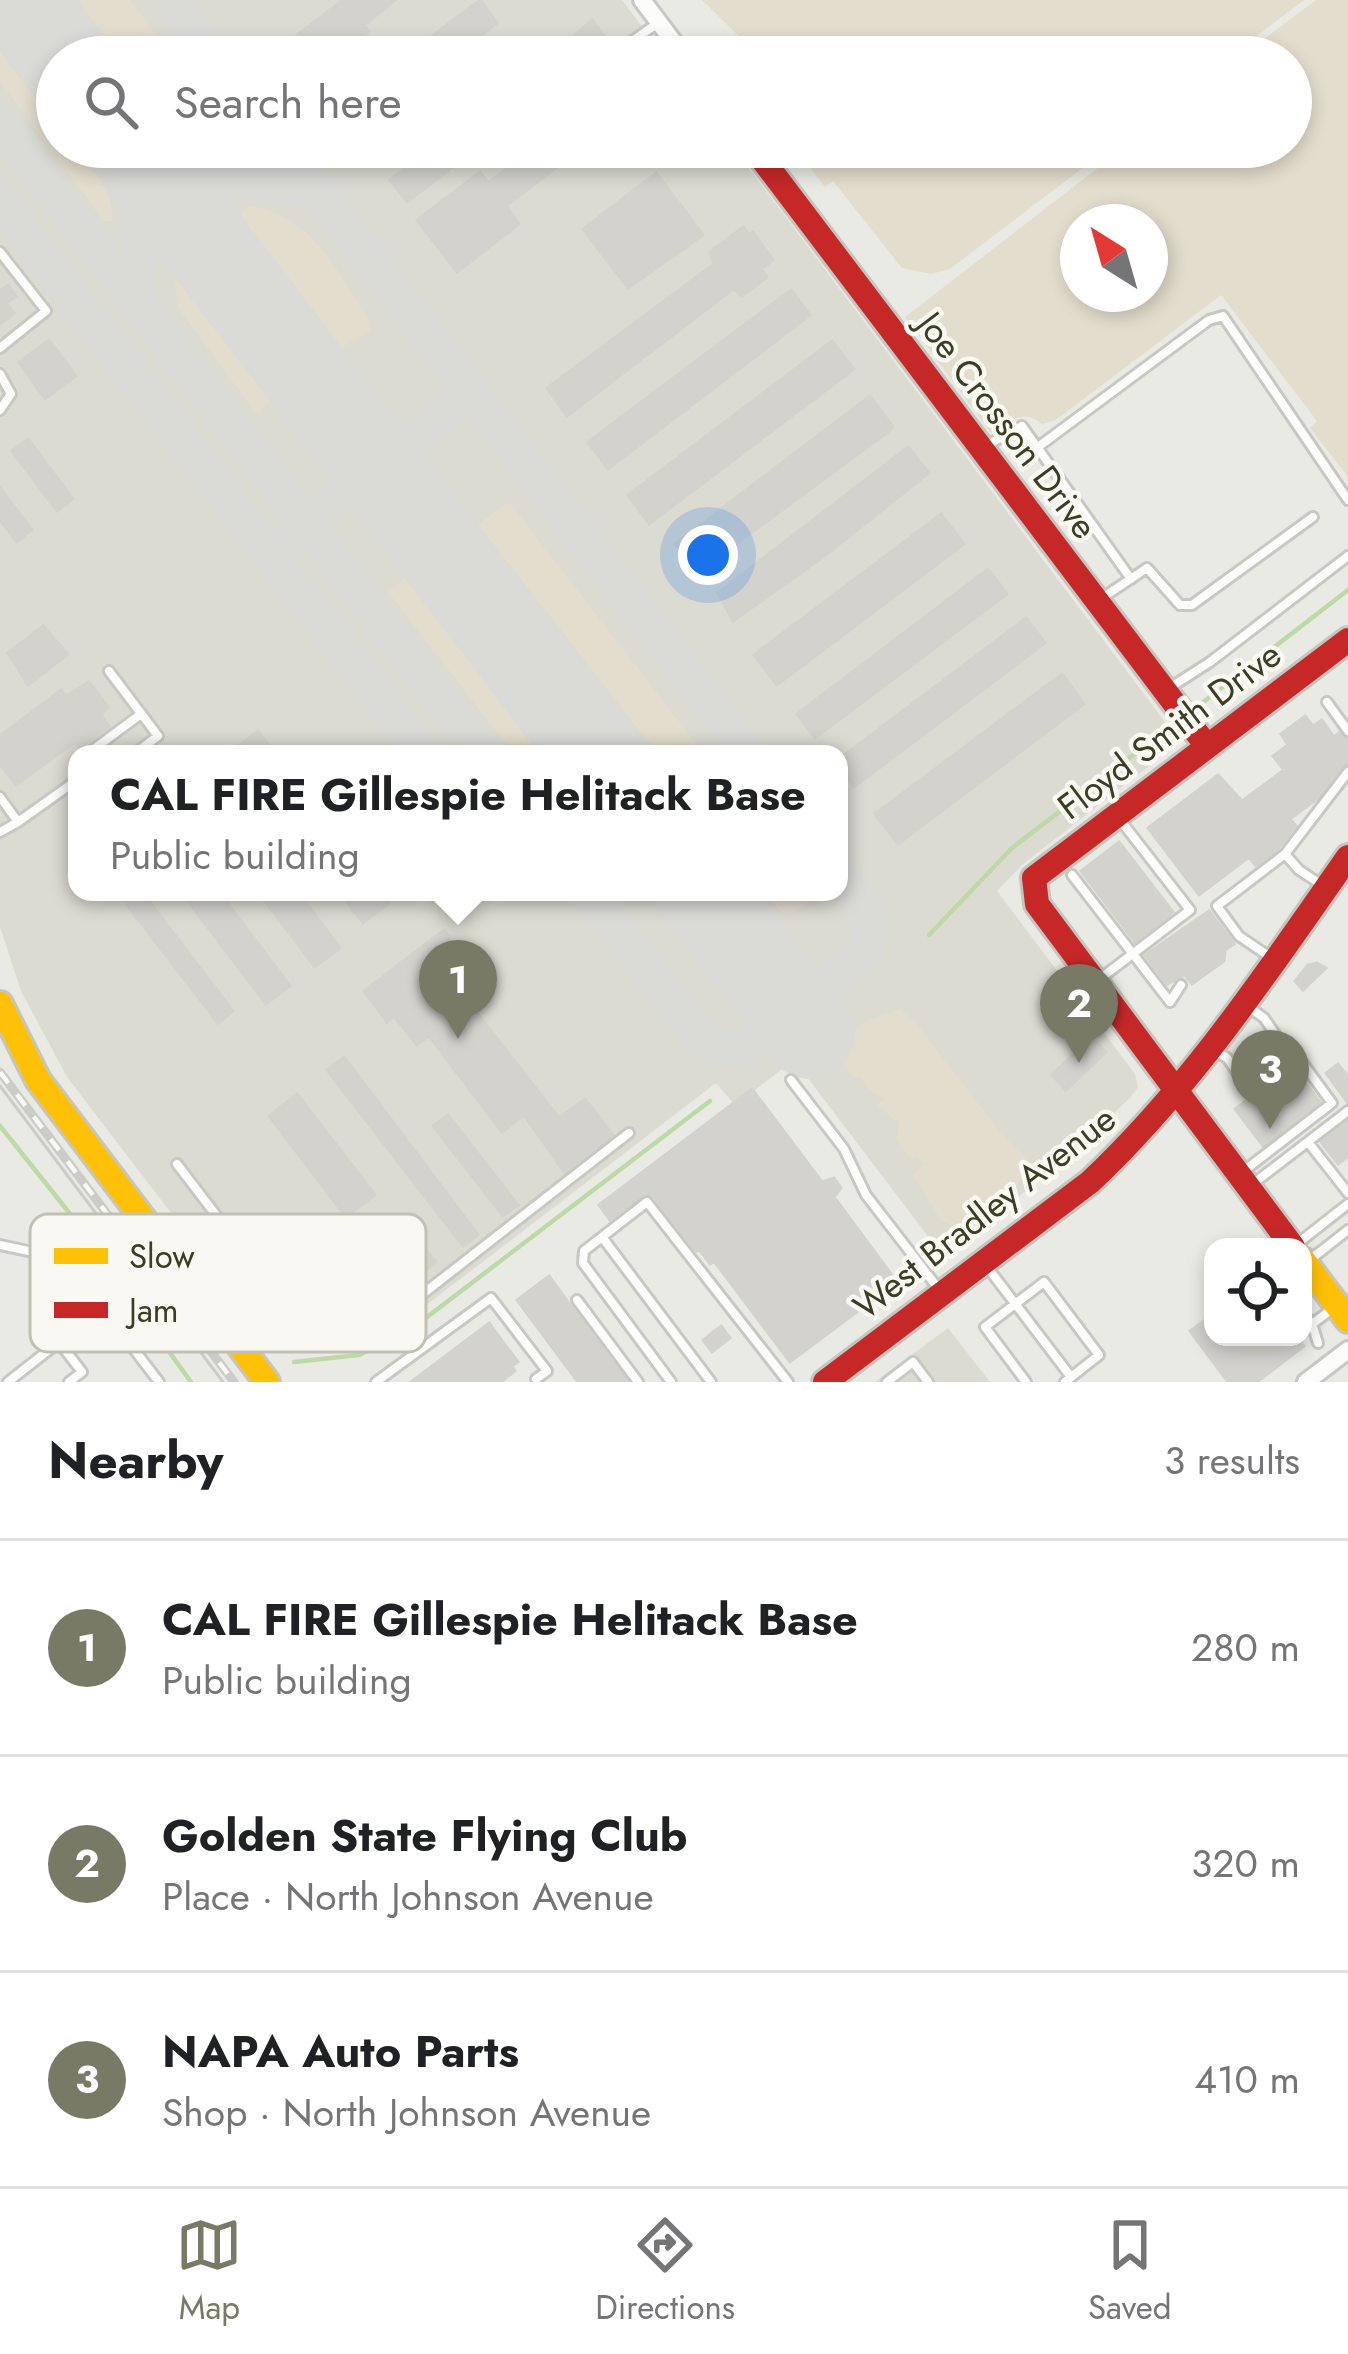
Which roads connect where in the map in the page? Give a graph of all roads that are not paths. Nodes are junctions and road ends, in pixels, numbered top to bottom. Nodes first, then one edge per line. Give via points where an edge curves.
1 (642, 0) edge
2 (659, 22) junction
3 (639, 36) edge
4 (669, 36) edge
5 (769, 168) edge
6 (0, 252) edge
7 (0, 348) edge
8 (0, 374) edge
9 (0, 410) edge
10 (1038, 447) junction
11 (981, 449) junction
12 (1348, 500) edge
13 (1313, 517) dead end
14 (1348, 556) edge
15 (1131, 579) junction
16 (1096, 602) junction
17 (1348, 640) edge
18 (109, 671) dead end
19 (1167, 695) junction
20 (1327, 702) dead end
21 (141, 714) junction
22 (1348, 730) edge
23 (99, 745) edge
24 (146, 745) edge
25 (1206, 745) junction
26 (1348, 772) edge
27 (68, 786) edge
28 (2, 804) edge
29 (1116, 814) junction
30 (18, 822) junction
31 (0, 832) edge
32 (1285, 854) junction
33 (1348, 857) edge
34 (1072, 875) dead end
35 (1327, 887) junction
36 (1132, 954) junction
37 (1275, 960) junction
38 (1095, 982) junction
39 (1181, 985) dead end
40 (1244, 1003) junction
41 (0, 1004) edge
42 (1284, 1047) junction
43 (1211, 1048) junction
44 (790, 1080) dead end
45 (1178, 1094) junction
46 (1348, 1111) edge
47 (629, 1133) dead end
48 (1308, 1142) junction
49 (178, 1164) dead end
50 (1243, 1181) junction
51 (1348, 1192) edge
52 (1348, 1204) edge
53 (140, 1214) edge
54 (216, 1214) edge
55 (1348, 1230) edge
56 (602, 1237) junction
57 (1286, 1238) edge
58 (1312, 1244) edge
59 (0, 1245) edge
60 (1312, 1250) edge
61 (30, 1252) edge
62 (984, 1262) junction
63 (1312, 1273) edge
64 (426, 1291) edge
65 (942, 1294) junction
66 (577, 1300) dead end
67 (1015, 1305) junction
68 (1342, 1313) edge
69 (1312, 1324) joint
70 (1318, 1342) dead end
71 (426, 1345) edge
72 (1348, 1350) edge
73 (46, 1352) edge
74 (67, 1352) edge
75 (136, 1352) edge
76 (417, 1352) edge
77 (245, 1353) edge
78 (1329, 1374) edge
79 (1068, 1380) edge
80 (536, 1381) edge
81 (8, 1382) edge
82 (69, 1382) edge
83 (159, 1382) edge
84 (267, 1382) edge
85 (376, 1382) edge
86 (638, 1382) edge
87 (671, 1382) edge
88 (711, 1382) edge
89 (788, 1382) edge
90 (825, 1382) edge
91 (887, 1382) edge
92 (928, 1382) edge
93 (1026, 1382) edge
94 (1306, 1382) edge

1 - 2 street
2 - 3 lane
2 - 4 street
5 - 11 main road, Joe Crosson Drive
6 - 7 lane via 46,311
8 - 9 lane via 11,394
10 - 11 lane via 1022,426
10 - 12 lane via 1223,316
10 - 15 lane
11 - 16 main road, Joe Crosson Drive
13 - 15 lane via 1192,605 1180,605 1147,568
14 - 19 lane
15 - 16 lane
16 - 19 main road, Joe Crosson Drive
17 - 25 main road, Floyd Smith Drive
18 - 21 lane
19 - 25 main road, Joe Crosson Drive
20 - 22 lane
21 - 23 lane
21 - 24 lane via 158,736
25 - 29 main road, Floyd Smith Drive
26 - 32 lane
27 - 30 lane
28 - 30 lane
29 - 36 lane via 1190,910
29 - 38 main road, Floyd Smith Drive via 1034,878 1037,904
30 - 31 lane
32 - 35 lane
32 - 37 lane via 1216,906 1239,936
33 - 35 main road, West Bradley Avenue
34 - 36 lane
35 - 37 main road, West Bradley Avenue
36 - 38 lane
36 - 39 lane via 1170,1002
37 - 40 main road, West Bradley Avenue
38 - 45 main road
40 - 42 lane
40 - 43 main road, West Bradley Avenue
41 - 53 main road via 38,1080
42 - 43 lane via 1242,1079
42 - 50 lane via 1333,1103
43 - 45 main road, West Bradley Avenue
44 - 65 lane
45 - 50 main road
45 - 62 main road, West Bradley Avenue via 1090,1182
46 - 48 lane
47 - 64 lane
48 - 50 lane
48 - 51 lane
49 - 54 lane
50 - 57 main road
52 - 58 lane
55 - 60 lane
56 - 87 lane via 584,1251 583,1263
56 - 88 lane
56 - 89 lane via 647,1202
59 - 61 lane
62 - 65 main road, West Bradley Avenue
62 - 67 lane
63 - 68 main road
65 - 90 main road, West Bradley Avenue
66 - 86 lane
67 - 79 lane
67 - 79 lane via 1044,1282 1099,1355
67 - 93 lane via 985,1327
68 - 69 lane
69 - 70 lane
71 - 80 lane via 491,1298 547,1371
72 - 78 street
73 - 81 lane
74 - 82 lane via 82,1372
75 - 83 lane
76 - 85 lane
77 - 84 main road
78 - 94 street
91 - 92 lane via 913,1362

